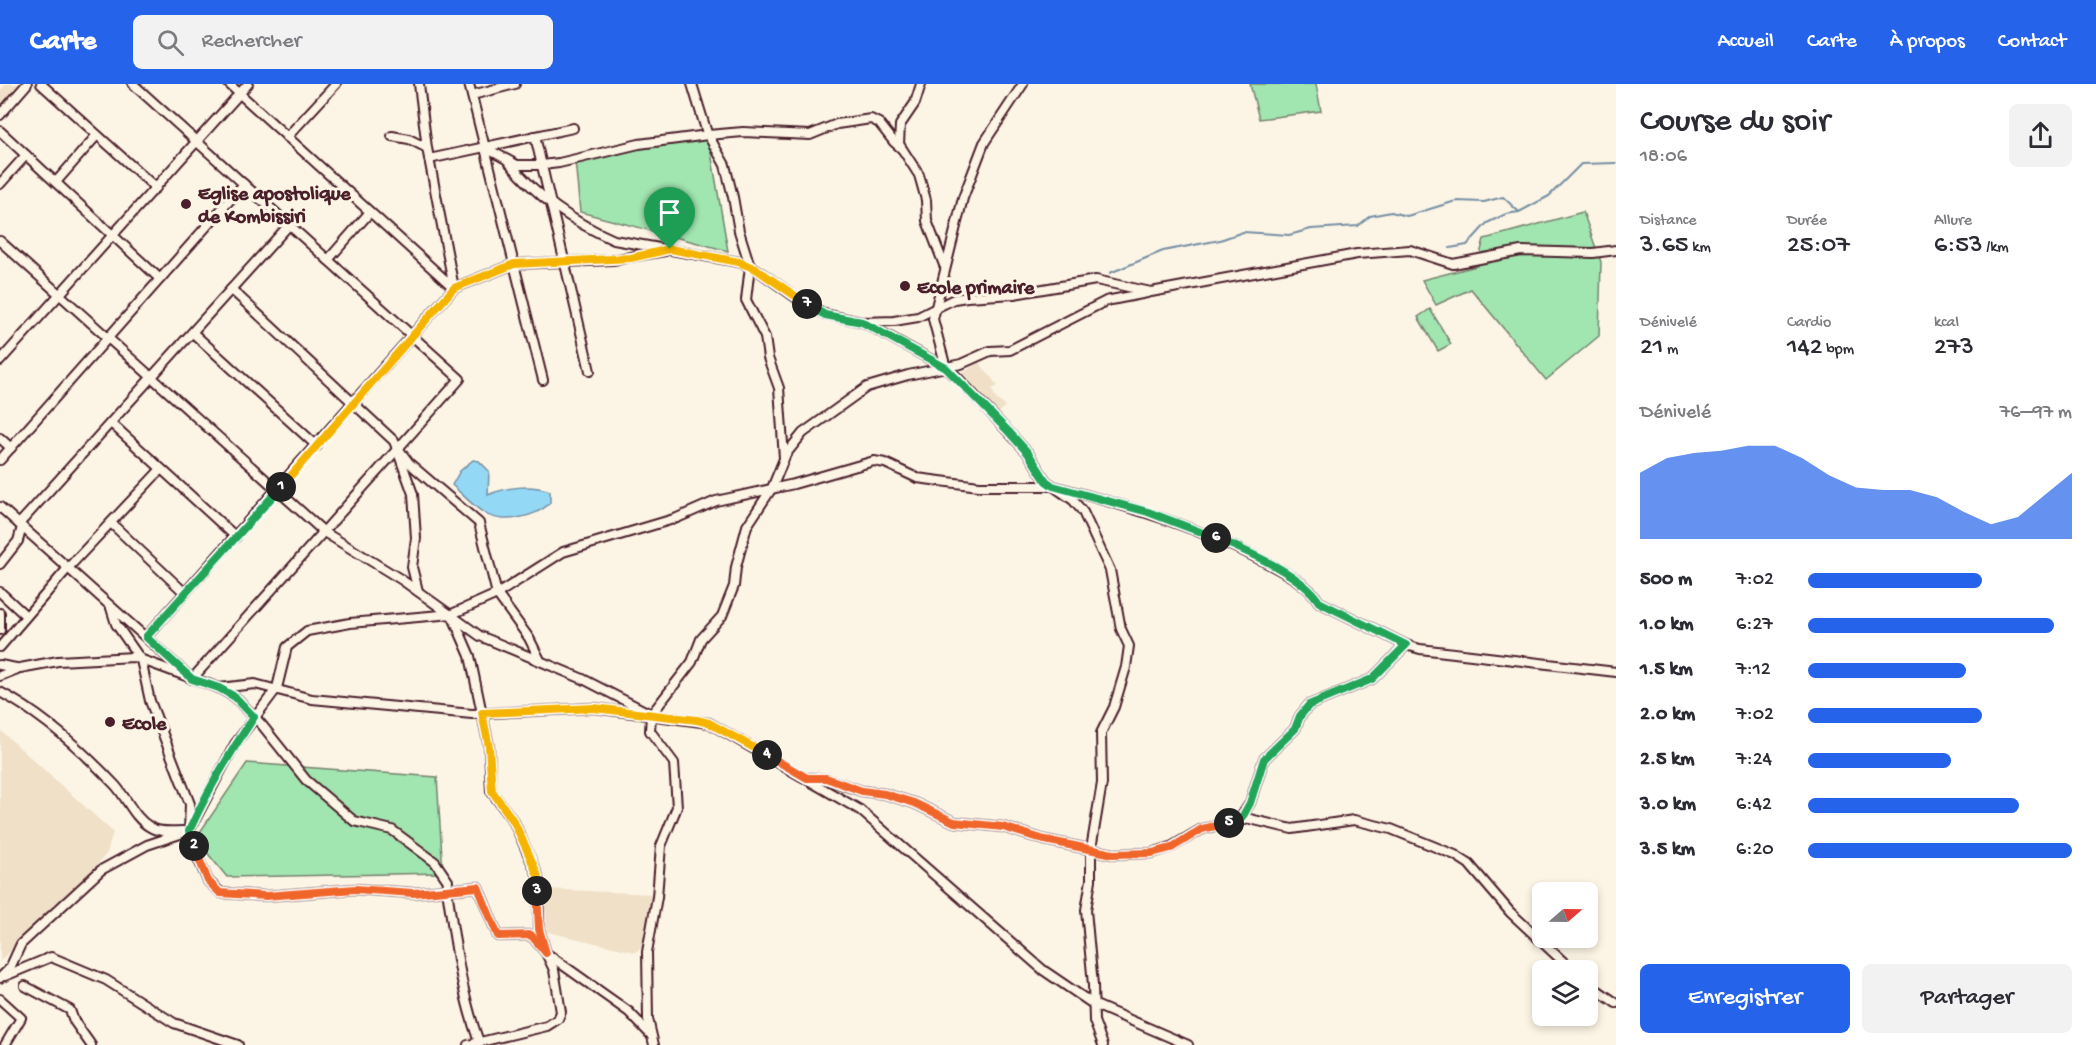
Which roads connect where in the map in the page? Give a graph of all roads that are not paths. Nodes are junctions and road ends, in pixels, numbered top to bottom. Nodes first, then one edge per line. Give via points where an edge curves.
1 (27, 84) edge
2 (40, 84) edge
3 (133, 84) edge
4 (229, 84) edge
5 (248, 84) edge
6 (336, 84) edge
7 (418, 84) edge
8 (469, 84) edge
9 (515, 84) edge
10 (692, 84) edge
11 (921, 84) edge
12 (1023, 84) edge
13 (240, 94) junction
14 (472, 95) junction
15 (0, 115) edge
16 (573, 128) dead end
17 (0, 131) edge
18 (97, 135) junction
19 (708, 135) junction
20 (392, 136) dead end
21 (535, 136) junction
22 (287, 137) junction
23 (197, 142) junction
24 (484, 147) junction
25 (427, 148) junction
26 (902, 148) junction
27 (26, 155) junction
28 (429, 159) junction
29 (508, 161) junction
30 (542, 165) junction
31 (56, 182) junction
32 (0, 184) edge
33 (244, 184) junction
34 (156, 188) junction
35 (551, 205) junction
36 (370, 212) junction
37 (289, 225) junction
38 (114, 236) junction
39 (0, 241) edge
40 (670, 249) junction
41 (1616, 250) edge
42 (328, 260) junction
43 (565, 262) junction
44 (514, 264) junction
45 (750, 266) junction
46 (944, 269) junction
47 (160, 279) junction
48 (454, 288) junction
49 (231, 289) junction
50 (1151, 292) junction
51 (60, 295) junction
52 (937, 309) junction
53 (862, 322) junction
54 (193, 333) junction
55 (413, 336) junction
56 (108, 338) junction
57 (0, 361) edge
58 (946, 368) junction
59 (590, 370) dead end
60 (152, 378) junction
61 (543, 380) dead end
62 (355, 402) junction
63 (111, 423) junction
64 (0, 438) edge
65 (317, 446) junction
66 (11, 448) junction
67 (398, 448) junction
68 (0, 460) edge
69 (784, 460) junction
70 (161, 469) junction
71 (1053, 486) junction
72 (772, 488) junction
73 (278, 491) junction
74 (0, 507) edge
75 (111, 522) junction
76 (20, 526) junction
77 (324, 532) junction
78 (236, 537) junction
79 (0, 564) edge
80 (68, 568) junction
81 (418, 591) junction
82 (0, 592) edge
83 (185, 593) junction
84 (496, 594) junction
85 (110, 606) junction
86 (0, 613) edge
87 (452, 614) junction
88 (26, 616) junction
89 (0, 630) edge
90 (146, 637) junction
91 (1406, 645) junction
92 (0, 647) edge
93 (141, 660) junction
94 (540, 660) junction
95 (0, 665) edge
96 (20, 668) junction
97 (1616, 672) edge
98 (0, 676) edge
99 (192, 679) junction
100 (219, 688) junction
101 (277, 688) junction
102 (0, 692) edge
103 (482, 713) junction
104 (651, 715) junction
105 (254, 717) junction
106 (807, 778) junction
107 (1238, 822) junction
108 (189, 831) junction
109 (1091, 849) junction
110 (447, 890) junction
111 (546, 953) junction
112 (1561, 960) edge
113 (2, 977) edge
114 (25, 986) dead end
115 (1598, 991) edge
116 (0, 999) edge
117 (1616, 1003) edge
118 (1093, 1004) junction
119 (652, 1036) junction
120 (479, 1042) junction
121 (6, 1045) edge
122 (91, 1045) edge
123 (238, 1045) edge
124 (468, 1045) edge
125 (654, 1045) edge
126 (1103, 1045) edge
127 (1188, 1045) edge

1 - 15 street
2 - 18 street
3 - 23 street
4 - 13 street
5 - 13 street
6 - 22 street
7 - 25 street
8 - 14 street
9 - 14 street
10 - 19 street
11 - 26 street via 915,103 900,125
12 - 46 street via 984,143 963,198
13 - 22 street
13 - 23 street
14 - 24 street
16 - 21 street
17 - 27 street
18 - 31 street
18 - 34 street
19 - 26 street via 810,135 837,124 872,119
19 - 30 street via 639,144
19 - 45 street via 725,165
20 - 25 street
21 - 24 street
21 - 30 street
22 - 36 street
23 - 33 street
23 - 34 street
24 - 28 street
24 - 29 street
24 - 44 street
25 - 28 street
26 - 46 street via 919,175 927,221
27 - 31 street
27 - 32 street
28 - 48 street
29 - 30 street
29 - 35 street via 531,189
30 - 35 street
31 - 38 street
33 - 37 street
33 - 47 street
34 - 38 street
35 - 40 street via 614,240
35 - 43 street
36 - 42 street
36 - 48 street
37 - 42 street
37 - 49 street
38 - 47 street
38 - 51 street
39 - 51 street
40 - 43 street via 631,258
40 - 45 street
41 - 50 street via 1521,251 1453,264 1410,250 1357,254
42 - 55 street
43 - 44 street
43 - 59 street
44 - 48 street
44 - 61 street
45 - 53 street via 825,315
45 - 69 street via 746,300 765,337 768,358 777,378
46 - 52 street
47 - 56 street
48 - 55 street
49 - 54 street
49 - 62 street
50 - 52 street via 1096,280 1014,294 954,299
50 - 58 street via 1106,301 1010,350 990,351
51 - 56 street
51 - 57 street
52 - 53 street via 918,317
52 - 58 street via 933,324
53 - 58 street
54 - 60 street
54 - 65 street
55 - 62 street
55 - 67 street via 460,379
56 - 60 street
56 - 66 street
58 - 69 street via 908,375 858,392 803,433
58 - 71 street via 1015,438
60 - 63 street
60 - 73 street
62 - 65 street
62 - 67 street via 363,415
63 - 70 street
63 - 76 street
64 - 66 street
65 - 73 street
66 - 68 street
67 - 77 street
67 - 81 street via 413,494 416,538 412,567
67 - 84 street via 479,523
69 - 72 street
70 - 75 street
70 - 78 street
71 - 72 street via 979,486 917,478 873,461
71 - 91 street via 1148,512 1237,547 1282,571 1310,590 1319,602
71 - 109 street via 1083,512 1110,570 1121,629 1129,646 1114,707 1101,733 1102,783
72 - 84 street via 716,501 677,518 563,552
72 - 104 street via 747,526 734,586 722,616 701,639 692,663
73 - 77 street
73 - 78 street
74 - 76 street
75 - 80 street
75 - 83 street
76 - 79 street via 18,541
76 - 80 street
77 - 81 street
77 - 99 street
78 - 83 street
80 - 85 street
80 - 88 street
81 - 87 street
82 - 88 street
83 - 90 street
84 - 87 street
84 - 94 street via 530,638
85 - 90 street
85 - 93 street via 116,624
86 - 89 street
87 - 94 street via 480,636
87 - 101 street via 307,630 287,647
87 - 103 street via 470,656
88 - 92 street
90 - 99 street
91 - 97 street
91 - 107 street via 1372,679 1309,705 1295,729 1264,759 1250,803
93 - 96 street via 134,657 58,661
93 - 99 street
93 - 108 street via 150,701 190,804
94 - 104 street
95 - 96 street
96 - 98 street
99 - 100 street
100 - 101 street via 255,684
100 - 105 street via 235,697
101 - 103 street via 312,699
101 - 105 street
102 - 108 street via 22,703 85,756 116,786 140,820 152,828
103 - 104 street via 594,708
103 - 111 street via 492,791 514,822 538,876 539,929
104 - 106 street via 709,723
104 - 119 street via 650,731 674,763 677,807 661,846 647,952
105 - 108 street via 235,744
105 - 110 street via 306,780 354,821 392,830 435,862 448,881
106 - 109 street via 826,778 862,791 885,794 954,822 1003,827
106 - 118 street via 860,810 1043,970
107 - 109 street via 1202,829 1171,848 1152,853 1128,855
107 - 112 street via 1267,821 1292,829 1354,820 1391,829 1455,855 1469,864 1510,912
108 - 110 street via 208,881 220,893 266,896 355,889 413,893
108 - 113 street via 147,845 101,870 21,944
109 - 118 street via 1086,910
110 - 111 street via 478,887 498,936 531,935
110 - 120 street via 458,962
111 - 119 street via 629,1012
111 - 120 street via 554,970 561,1012 558,1019 547,1026
113 - 123 street via 51,957 106,980 174,1023
114 - 122 street via 70,1010
115 - 117 street
116 - 121 street via 21,1018
118 - 126 street via 1094,1021
118 - 127 street
119 - 125 street
120 - 124 street

